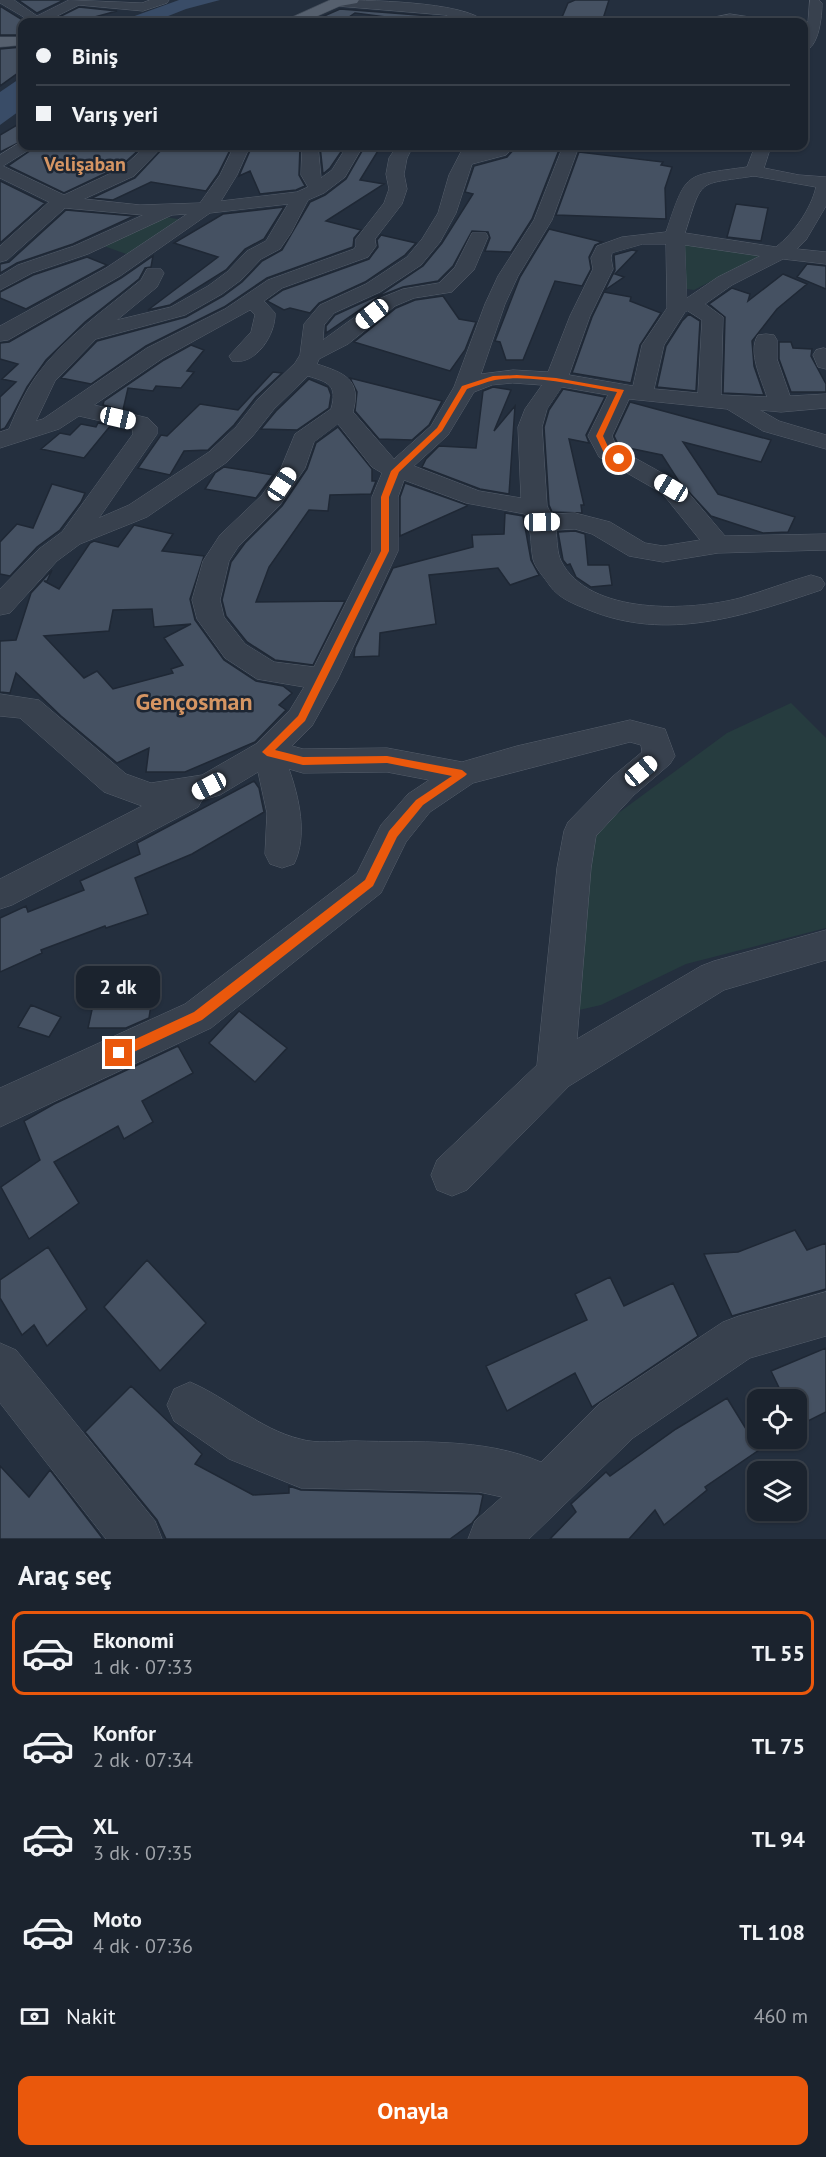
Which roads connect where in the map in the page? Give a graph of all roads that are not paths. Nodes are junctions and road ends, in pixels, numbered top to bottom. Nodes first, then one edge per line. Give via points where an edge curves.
1 (4, 0) edge
2 (79, 0) edge
3 (162, 0) edge
4 (345, 1) edge
5 (815, 3) dead end
6 (401, 8) junction
7 (0, 11) edge
8 (29, 18) edge
9 (31, 18) edge
10 (35, 18) edge
11 (303, 18) edge
12 (388, 18) edge
13 (468, 18) edge
14 (808, 38) edge
15 (20, 150) edge
16 (151, 150) edge
17 (240, 150) edge
18 (310, 150) edge
19 (353, 150) edge
20 (403, 150) edge
21 (501, 150) edge
22 (569, 150) edge
23 (762, 150) edge
24 (469, 153) edge
25 (0, 162) edge
26 (0, 171) edge
27 (754, 171) junction
28 (826, 182) edge
29 (309, 193) junction
30 (64, 202) junction
31 (821, 207) edge
32 (206, 208) junction
33 (169, 210) junction
34 (479, 237) dead end
35 (676, 238) junction
36 (780, 253) junction
37 (254, 255) junction
38 (0, 256) edge
39 (826, 258) edge
40 (154, 273) dead end
41 (0, 284) edge
42 (250, 299) junction
43 (684, 306) junction
44 (232, 313) junction
45 (90, 334) junction
46 (0, 335) edge
47 (766, 340) dead end
48 (240, 356) dead end
49 (307, 361) junction
50 (556, 380) junction
51 (465, 387) junction
52 (632, 392) junction
53 (826, 400) edge
54 (720, 403) junction
55 (781, 405) junction
56 (76, 408) junction
57 (341, 413) junction
58 (9, 437) edge
59 (826, 442) edge
60 (395, 471) junction
61 (538, 514) junction
62 (70, 538) junction
63 (826, 543) edge
64 (718, 545) junction
65 (811, 584) dead end
66 (0, 606) edge
67 (323, 679) junction
68 (0, 705) edge
69 (267, 752) junction
70 (462, 774) junction
71 (209, 786) junction
72 (282, 854) dead end
73 (0, 895) edge
74 (826, 945) edge
75 (555, 1073) junction
76 (0, 1108) edge
77 (452, 1174) dead end
78 (826, 1314) edge
79 (0, 1366) edge
80 (190, 1405) dead end
81 (547, 1489) junction
82 (137, 1539) edge
83 (493, 1539) edge

1 - 9 street
2 - 3 street via 143,7
2 - 10 street
4 - 6 street
4 - 11 main road
5 - 14 street via 815,21
6 - 12 street
6 - 13 street via 445,11
7 - 8 street
15 - 25 street
16 - 30 street via 128,172
17 - 32 street
18 - 29 street
19 - 29 street via 339,173
20 - 42 street via 395,174 398,189 393,204 365,239 361,253 275,284
21 - 24 street
22 - 51 street via 543,220 495,304
23 - 27 street
24 - 49 street via 447,213 430,242 414,261 373,288 327,309 314,324
26 - 30 street
27 - 28 street
27 - 35 street via 701,179 690,189
28 - 31 street
29 - 32 street
29 - 37 street via 273,245
30 - 33 street
30 - 38 street via 54,206
31 - 36 street via 797,240
32 - 33 street
32 - 46 street via 113,272
33 - 41 street via 81,250 25,269
34 - 49 street via 464,270 445,288 388,302
35 - 36 street
35 - 43 street
35 - 50 street via 631,240 614,243 604,250 603,269 580,315
36 - 39 street
36 - 43 street
37 - 44 street via 240,282
37 - 45 street via 215,290 178,311
40 - 45 street via 150,283
42 - 44 street
42 - 48 street via 265,313 266,325
43 - 52 street via 653,345
43 - 54 street via 713,317
44 - 56 street via 155,353
45 - 58 street via 51,372
47 - 55 street via 766,359
49 - 57 street via 341,382 346,390
49 - 62 street via 218,457 138,511
50 - 51 street via 493,378
50 - 52 street
50 - 61 street via 536,409 530,427
51 - 60 street via 440,430
52 - 54 street
52 - 64 street via 600,436 607,452 671,488
53 - 55 street
54 - 55 street
54 - 59 street via 771,426
56 - 58 street via 51,424
56 - 62 street via 140,423 145,434
57 - 60 street via 381,462
57 - 67 street via 303,439 293,468 271,500 216,561 206,600 211,619 235,651 267,672
60 - 61 street via 416,474 453,491 520,506
60 - 67 street via 385,497 385,551
61 - 64 street via 601,528 638,550 663,554
61 - 65 street via 547,561 562,582 576,594 615,610 667,616 712,612 742,607
62 - 66 street via 48,555
63 - 64 street
67 - 69 street via 302,718
68 - 71 street via 28,708 115,783 150,796
69 - 70 street via 303,761 387,760
69 - 71 street
69 - 72 street via 282,791
70 - 75 street via 630,730 654,737 659,756 623,786 580,831 573,868
70 - 76 street via 419,803 393,834 369,883 198,1016
71 - 73 street
74 - 75 street via 714,977
75 - 77 street
78 - 81 street via 740,1338 616,1421
79 - 82 street
80 - 81 street via 246,1442 301,1464 479,1468 522,1478
81 - 83 street

